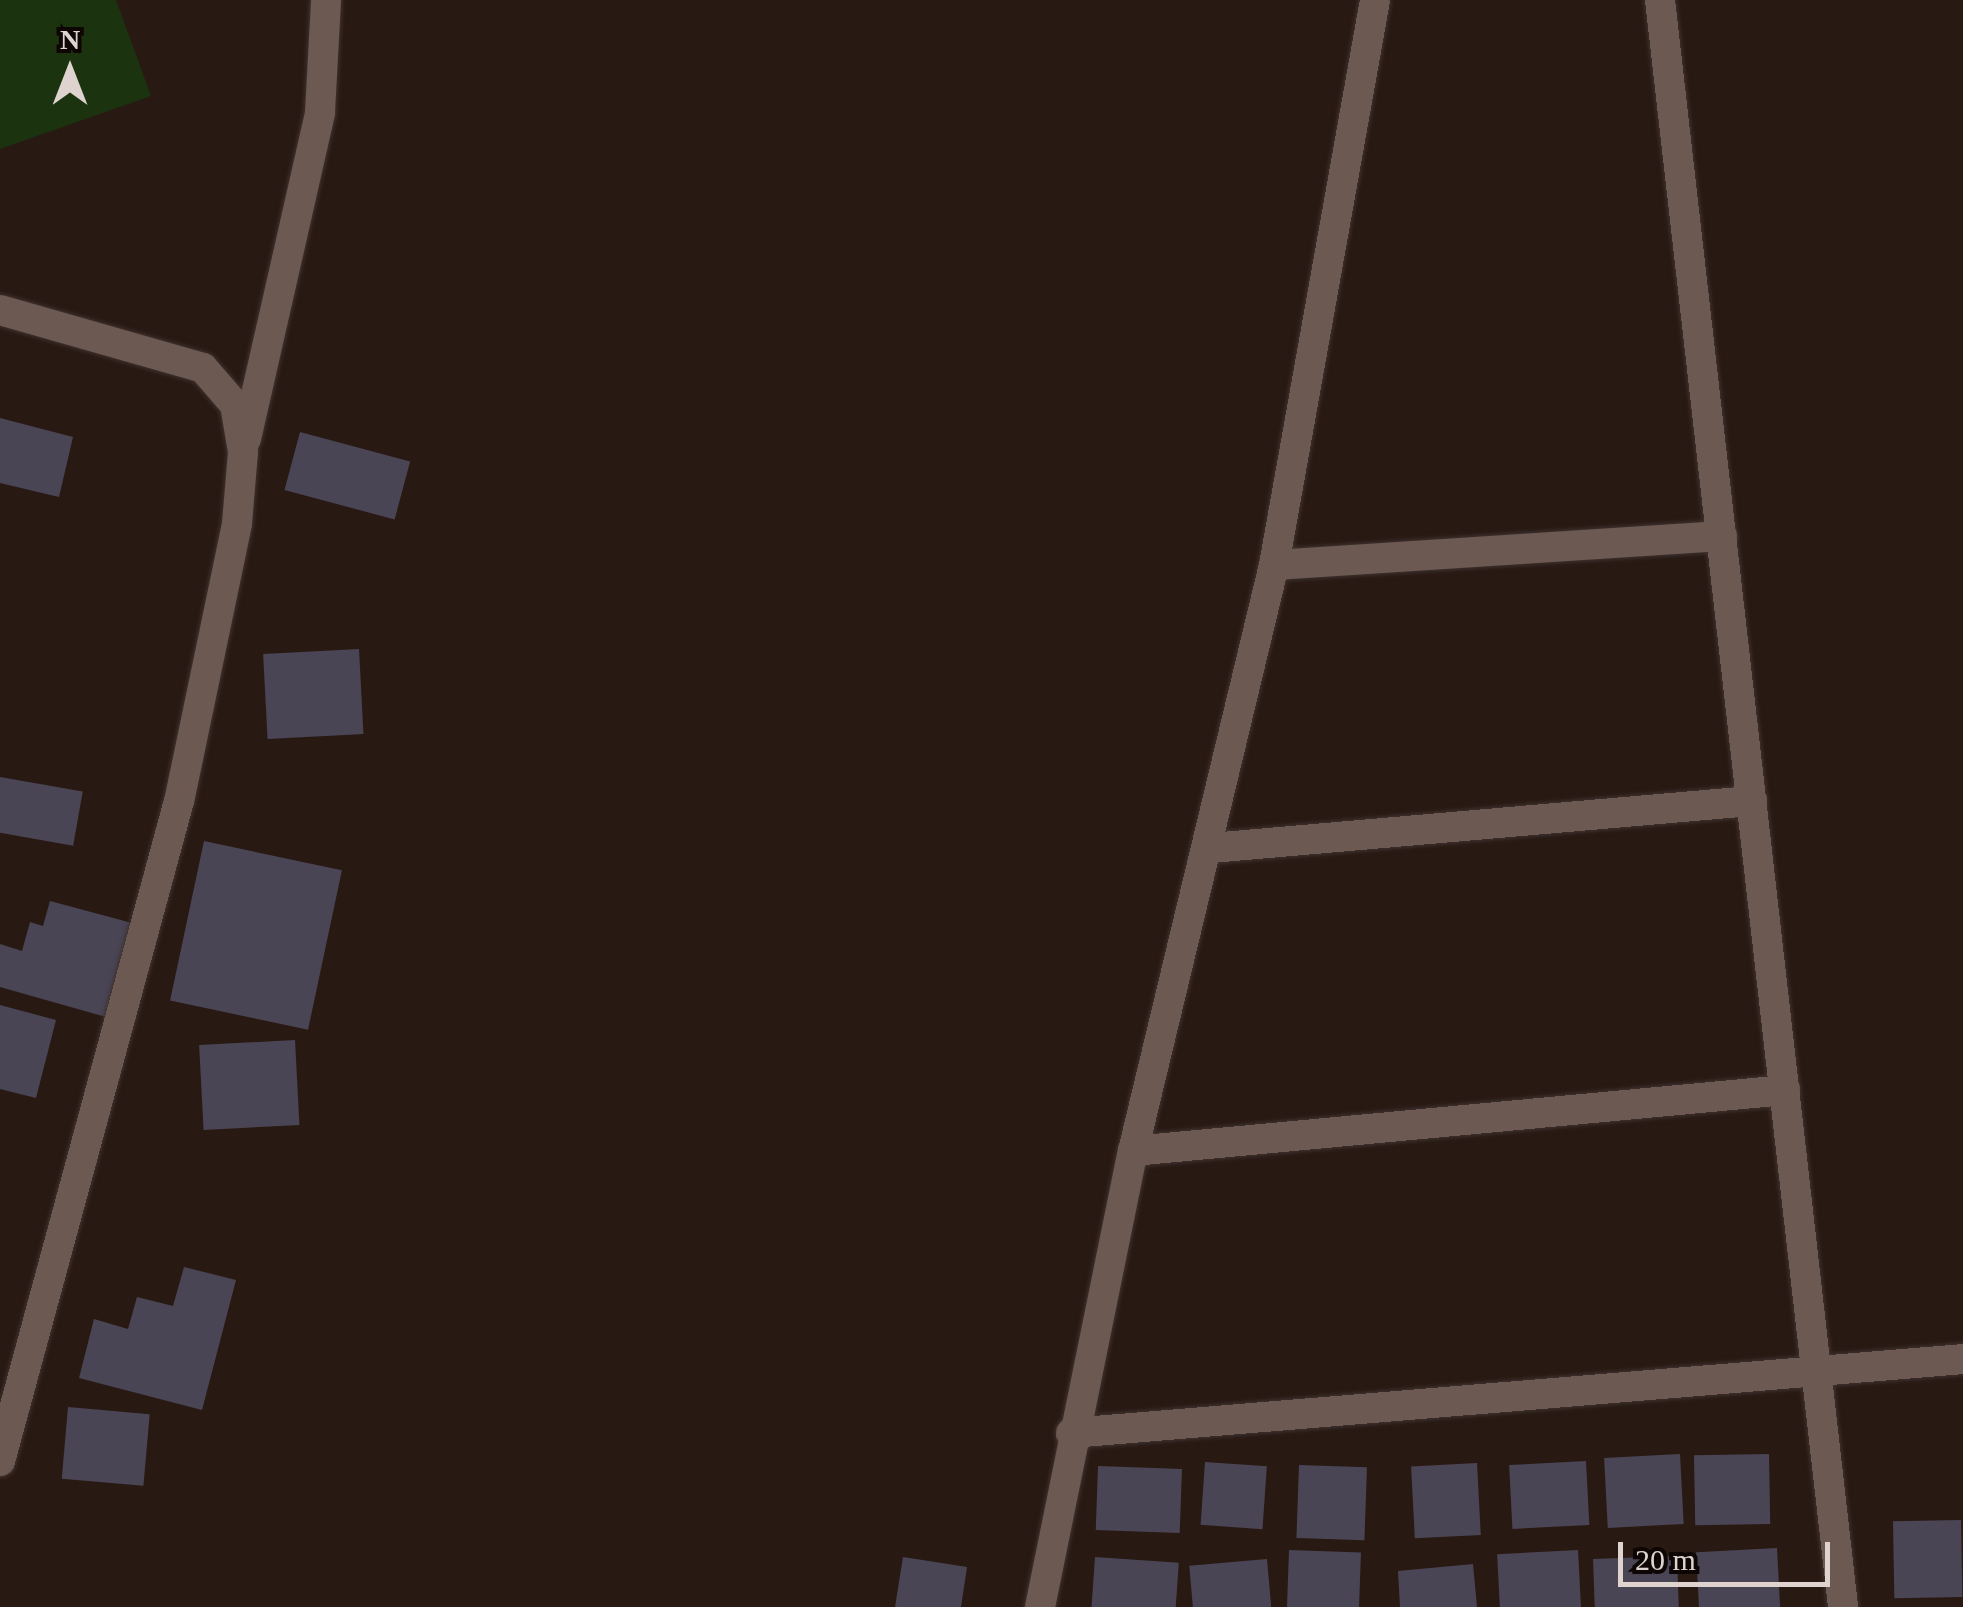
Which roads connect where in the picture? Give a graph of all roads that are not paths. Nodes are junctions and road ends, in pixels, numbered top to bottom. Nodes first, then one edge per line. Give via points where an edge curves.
1 (326, 0) edge
2 (1376, 0) edge
3 (1660, 0) edge
4 (0, 310) edge
5 (243, 452) junction
6 (1722, 536) junction
7 (1274, 566) junction
8 (1752, 800) junction
9 (1211, 848) junction
10 (1786, 1090) junction
11 (1132, 1152) junction
12 (1963, 1359) edge
13 (1818, 1376) junction
14 (1071, 1433) junction
15 (0, 1461) edge
16 (1040, 1607) edge
17 (1843, 1607) edge

1 - 5 street via 320,112
2 - 7 street
3 - 6 street
4 - 5 street via 203,368 235,405
5 - 15 street via 237,524 179,800
6 - 7 street
6 - 8 street
7 - 9 street
8 - 9 street
8 - 10 street
9 - 11 street
10 - 11 street
10 - 13 street
11 - 14 street
12 - 13 street
13 - 14 street
13 - 17 street
14 - 16 street

